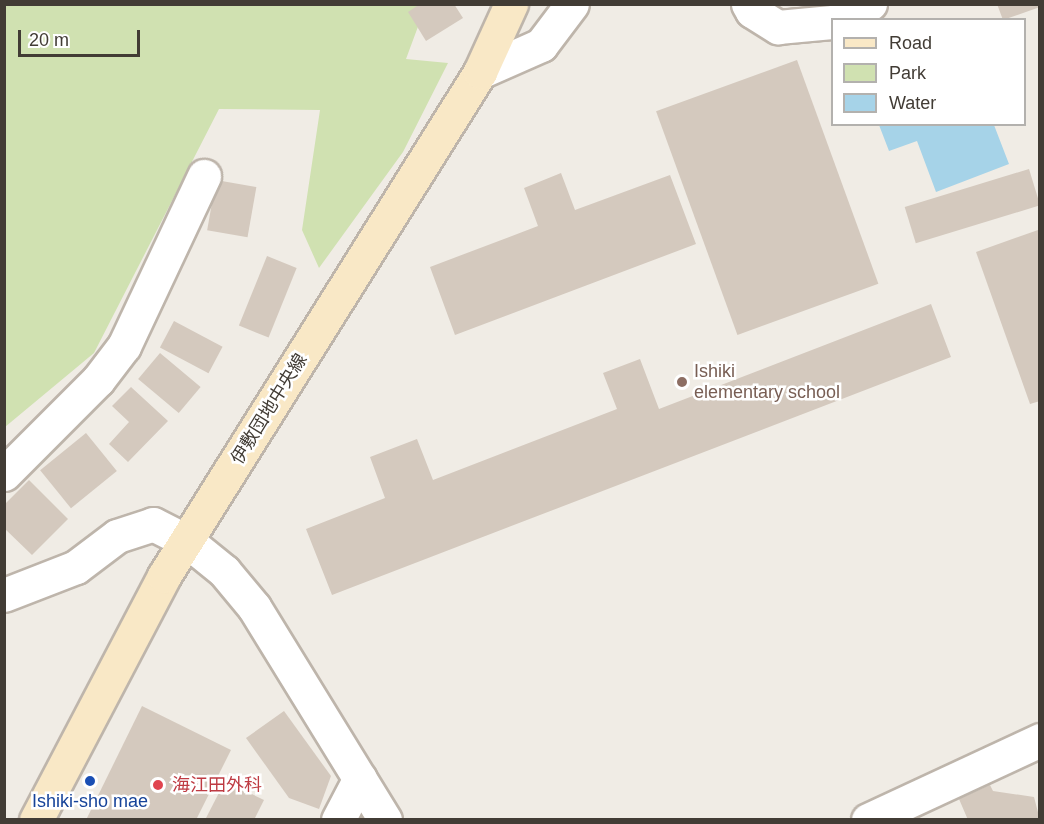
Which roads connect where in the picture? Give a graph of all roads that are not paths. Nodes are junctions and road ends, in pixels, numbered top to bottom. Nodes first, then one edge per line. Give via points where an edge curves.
1 (511, 4) edge
2 (572, 4) edge
3 (748, 4) edge
4 (870, 4) edge
5 (842, 18) edge
6 (831, 22) edge
7 (480, 72) junction
8 (204, 176) dead end
9 (4, 474) edge
10 (187, 541) junction
11 (4, 595) edge
12 (1040, 740) edge
13 (360, 778) junction
14 (36, 819) edge
15 (338, 819) edge
16 (385, 819) edge
17 (868, 819) edge

1 - 7 street, 伊敷団地中央線
2 - 7 street via 541,45
3 - 6 street via 752,11 778,27
4 - 5 street
7 - 10 street, 伊敷団地中央線
8 - 9 street via 124,346 98,381
10 - 11 street via 153,524 117,536 76,567
10 - 13 street via 224,571 254,607
10 - 14 street, 伊敷団地中央線 via 134,630
12 - 17 street
13 - 15 street
13 - 16 street

